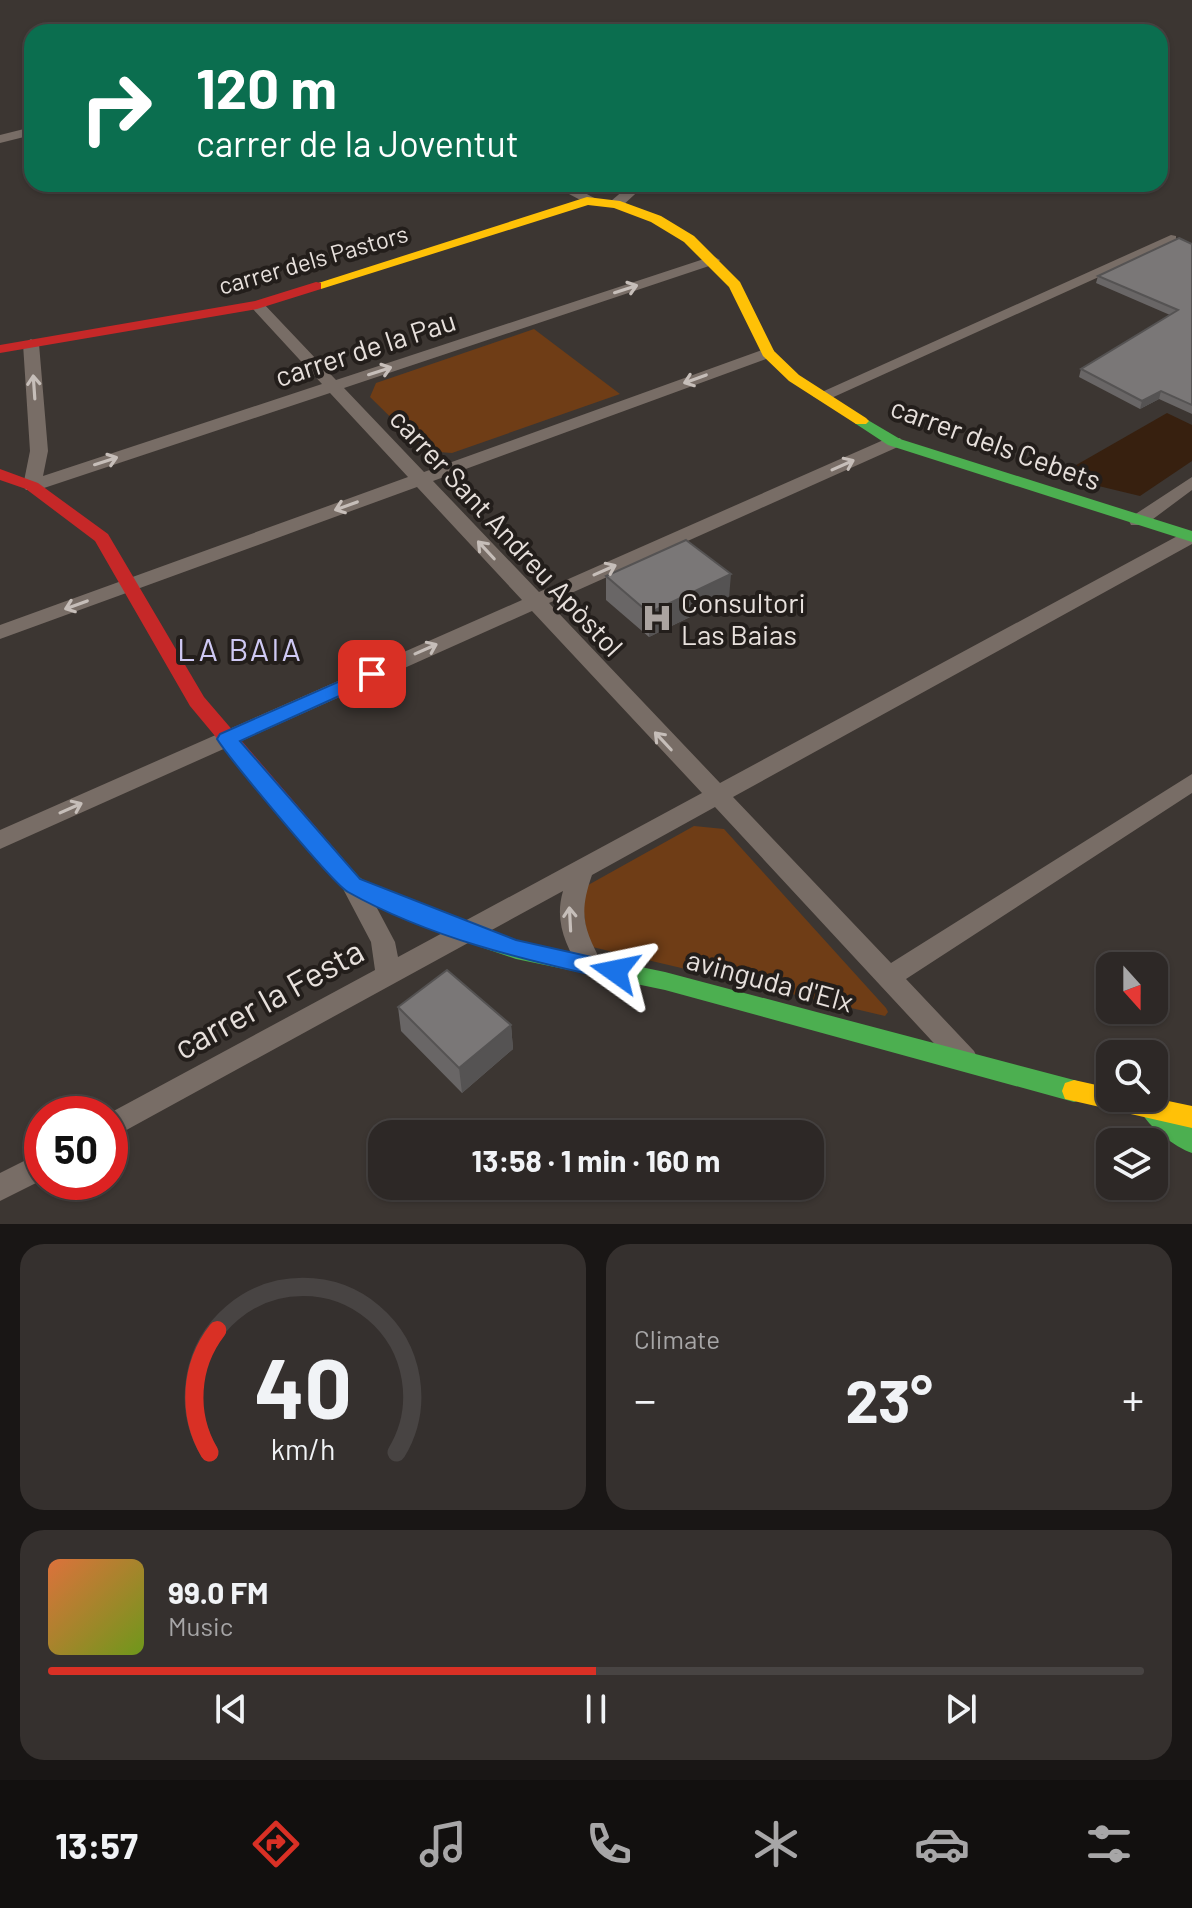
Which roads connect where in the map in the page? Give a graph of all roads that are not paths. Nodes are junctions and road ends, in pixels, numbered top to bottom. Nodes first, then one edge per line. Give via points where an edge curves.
1 (24, 133) edge
2 (0, 139) edge
3 (573, 192) edge
4 (630, 192) edge
5 (590, 201) junction
6 (616, 204) junction
7 (1171, 239) edge
8 (713, 260) junction
9 (257, 305) junction
10 (31, 344) junction
11 (0, 349) edge
12 (768, 353) junction
13 (333, 386) junction
14 (821, 396) junction
15 (894, 442) junction
16 (0, 474) edge
17 (420, 479) junction
18 (1192, 482) edge
19 (32, 486) junction
20 (1138, 521) junction
21 (1191, 537) edge
22 (129, 585) junction
23 (533, 602) junction
24 (0, 632) edge
25 (227, 739) junction
26 (1192, 782) edge
27 (716, 798) junction
28 (0, 840) edge
29 (582, 869) junction
30 (353, 885) junction
31 (462, 932) junction
32 (590, 965) junction
33 (388, 973) junction
34 (887, 978) junction
35 (970, 1065) junction
36 (1096, 1096) edge
37 (1155, 1112) edge
38 (1164, 1112) edge
39 (128, 1117) edge
40 (1192, 1117) edge
41 (1192, 1142) edge
42 (24, 1175) edge
43 (0, 1188) edge

1 - 2 street
3 - 5 street
4 - 6 street
5 - 6 street, carrer dels Cebets
5 - 9 street, carrer dels Pastors
6 - 8 street, carrer dels Cebets via 656,219
7 - 14 street
8 - 12 street, carrer dels Cebets via 735,285
13 -> 8 street, carrer de la Pau
9 - 10 street, carrer dels Pastors
9 - 13 street, carrer Sant Andreu Apòstol
10 - 11 street, carrer dels Pastors
19 -> 10 street via 39,451
12 - 14 street, carrer dels Cebets
12 -> 17 street
13 - 17 street, carrer Sant Andreu Apòstol
19 -> 13 street, carrer de la Pau
14 - 15 street, carrer dels Cebets
15 - 20 street, carrer dels Cebets
23 -> 15 street
16 - 19 street, avinguda d'Elx
17 -> 22 street
23 -> 17 street, carrer Sant Andreu Apòstol
18 - 20 street
19 - 22 street, avinguda d'Elx via 102,538
20 - 21 street, carrer dels Cebets
21 - 27 street, carrer la Festa
22 -> 24 street
22 - 25 street, avinguda d'Elx via 197,701
25 -> 23 street
27 -> 23 street, carrer Sant Andreu Apòstol
28 -> 25 street
25 - 30 street, avinguda d'Elx
26 - 34 street
27 - 29 street, carrer la Festa
27 - 34 street, carrer Sant Andreu Apòstol
29 - 31 street, carrer la Festa
32 -> 29 street via 571,934 570,903
30 - 31 street, avinguda d'Elx
30 - 33 street via 383,942
31 - 32 street, avinguda d'Elx
31 - 33 street, carrer la Festa
32 - 35 street, avinguda d'Elx via 766,1007
33 - 39 street, carrer la Festa
34 - 35 street, carrer Sant Andreu Apòstol
35 - 36 street, avinguda d'Elx
37 - 41 street, avinguda d'Elx
38 - 40 street, avinguda d'Elx
42 - 43 street

